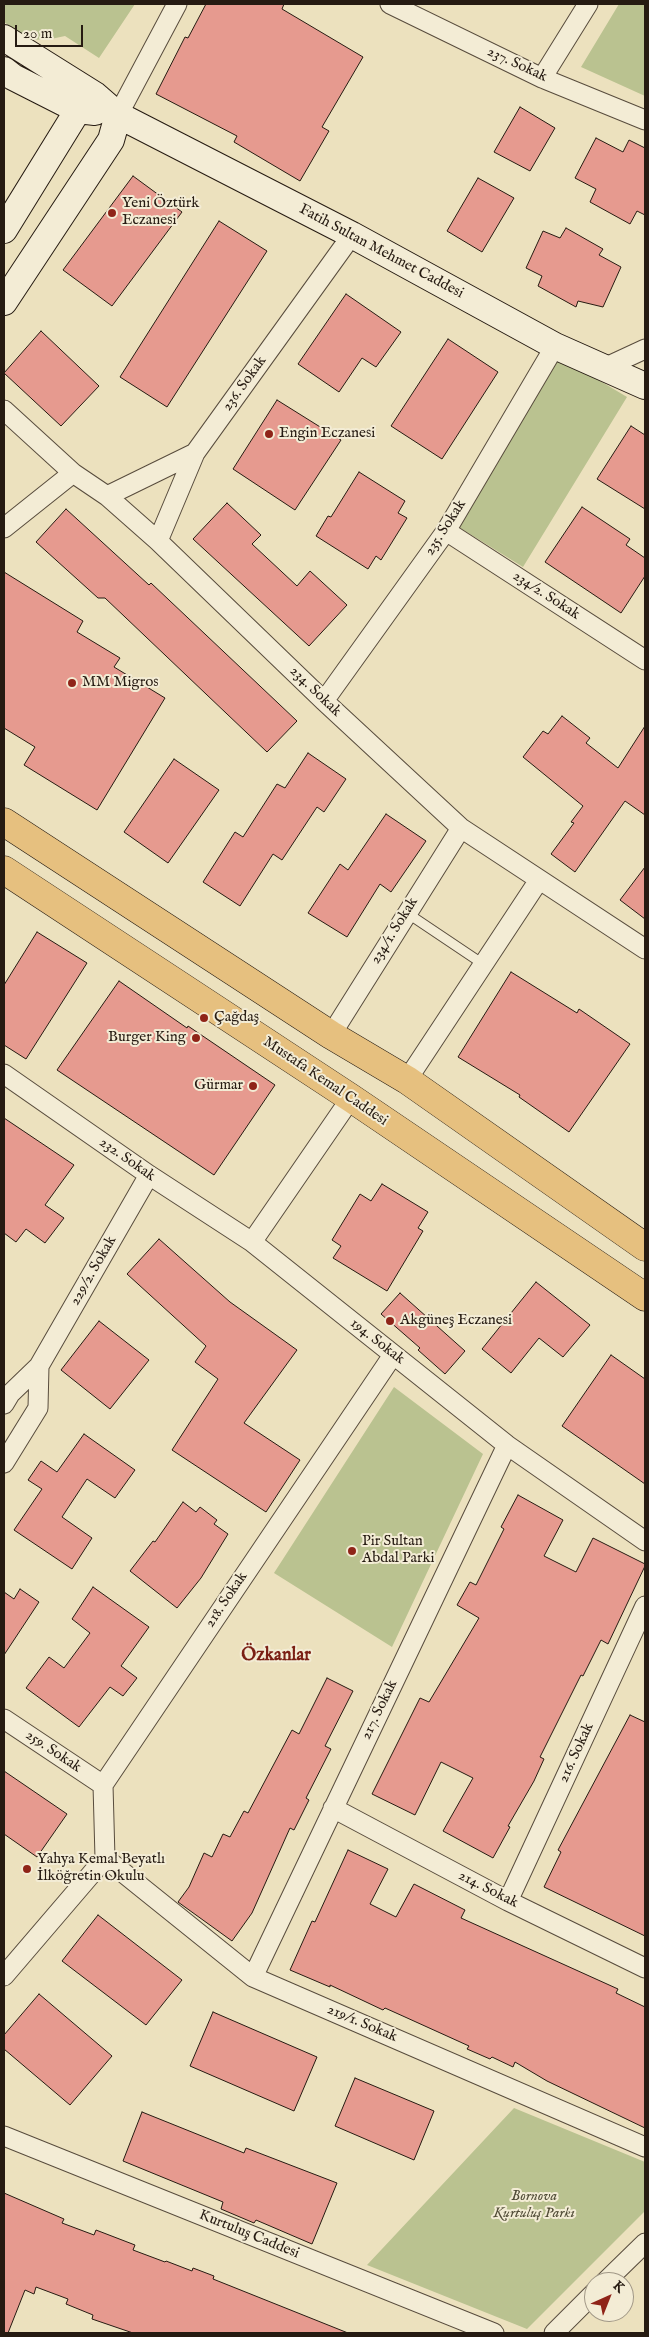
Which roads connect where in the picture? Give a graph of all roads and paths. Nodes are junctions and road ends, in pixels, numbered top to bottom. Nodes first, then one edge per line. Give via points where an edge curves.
1 (177, 4) edge
2 (390, 4) edge
3 (588, 4) edge
4 (4, 38) edge
5 (4, 70) edge
6 (542, 78) junction
7 (78, 110) junction
8 (118, 115) junction
9 (645, 120) edge
10 (4, 230) edge
11 (352, 235) junction
12 (4, 302) edge
13 (555, 346) junction
14 (645, 349) edge
15 (604, 368) junction
16 (645, 386) edge
17 (4, 410) edge
18 (196, 453) junction
19 (74, 473) junction
20 (107, 496) junction
21 (4, 528) edge
22 (446, 531) junction
23 (158, 541) junction
24 (645, 660) edge
25 (324, 701) junction
26 (4, 822) edge
27 (460, 828) junction
28 (4, 870) edge
29 (539, 880) junction
30 (407, 913) junction
31 (645, 950) edge
32 (483, 964) junction
33 (331, 1035) junction
34 (4, 1074) edge
35 (407, 1080) junction
36 (351, 1098) junction
37 (149, 1175) junction
38 (252, 1242) junction
39 (645, 1247) edge
40 (645, 1296) edge
41 (393, 1355) junction
42 (39, 1366) junction
43 (4, 1404) edge
44 (507, 1444) junction
45 (4, 1463) edge
46 (645, 1541) edge
47 (645, 1606) edge
48 (4, 1719) edge
49 (102, 1785) junction
50 (333, 1808) junction
51 (105, 1858) junction
52 (508, 1901) junction
53 (645, 1968) edge
54 (4, 1976) edge
55 (253, 1977) junction
56 (4, 2136) edge
57 (645, 2147) edge
58 (645, 2242) edge
59 (615, 2272) edge
60 (584, 2303) edge
61 (494, 2333) edge
62 (554, 2333) edge

1 - 8 street
2 - 6 street, 237. Sokak
3 - 6 street
4 - 8 main road via 95,95
5 - 7 main road
6 - 9 street, 237. Sokak
7 - 8 main road
7 - 10 main road
8 - 11 main road, Fatih Sultan Mehmet Caddesi
8 - 12 main road via 111,140
11 - 13 main road, Fatih Sultan Mehmet Caddesi
11 - 18 street, 236. Sokak
13 - 15 main road, Fatih Sultan Mehmet Caddesi
13 - 22 street, 235. Sokak
14 - 15 street
15 - 16 main road, Fatih Sultan Mehmet Caddesi
17 - 19 street, 234. Sokak
18 - 20 street, 236. Sokak
18 - 23 street
19 - 20 street, 234. Sokak
19 - 21 street
20 - 23 street, 234. Sokak
22 - 24 street, 234/2. Sokak
22 - 25 street, 235. Sokak
23 - 25 street, 234. Sokak
25 - 27 street, 234. Sokak
26 - 33 main road
27 - 29 street, 234. Sokak
27 - 30 street, 234/1. Sokak
28 - 36 main road, Mustafa Kemal Caddesi
29 - 31 street, 234. Sokak
29 - 32 street
30 - 32 lane
30 - 33 street, 234/1. Sokak
32 - 35 street
33 - 35 main road
34 - 37 street, 232. Sokak
35 - 39 main road
36 - 38 street
36 - 40 main road, Mustafa Kemal Caddesi
37 - 38 street, 232. Sokak
37 - 42 street, 229/2. Sokak
38 - 41 street, 194. Sokak
41 - 44 street, 194. Sokak
41 - 49 street, 218. Sokak
42 - 43 street
42 - 45 street via 38,1408
44 - 46 street, 194. Sokak
44 - 50 street, 217. Sokak
47 - 52 street, 216. Sokak
48 - 49 street, 259. Sokak
49 - 51 street
50 - 52 street, 214. Sokak
50 - 55 street, 217. Sokak
51 - 54 street
51 - 55 street, 219/1. Sokak
52 - 53 street, 214. Sokak
55 - 57 street, 219/1. Sokak
56 - 61 street, Kurtuluş Caddesi
58 - 59 street
60 - 62 street

